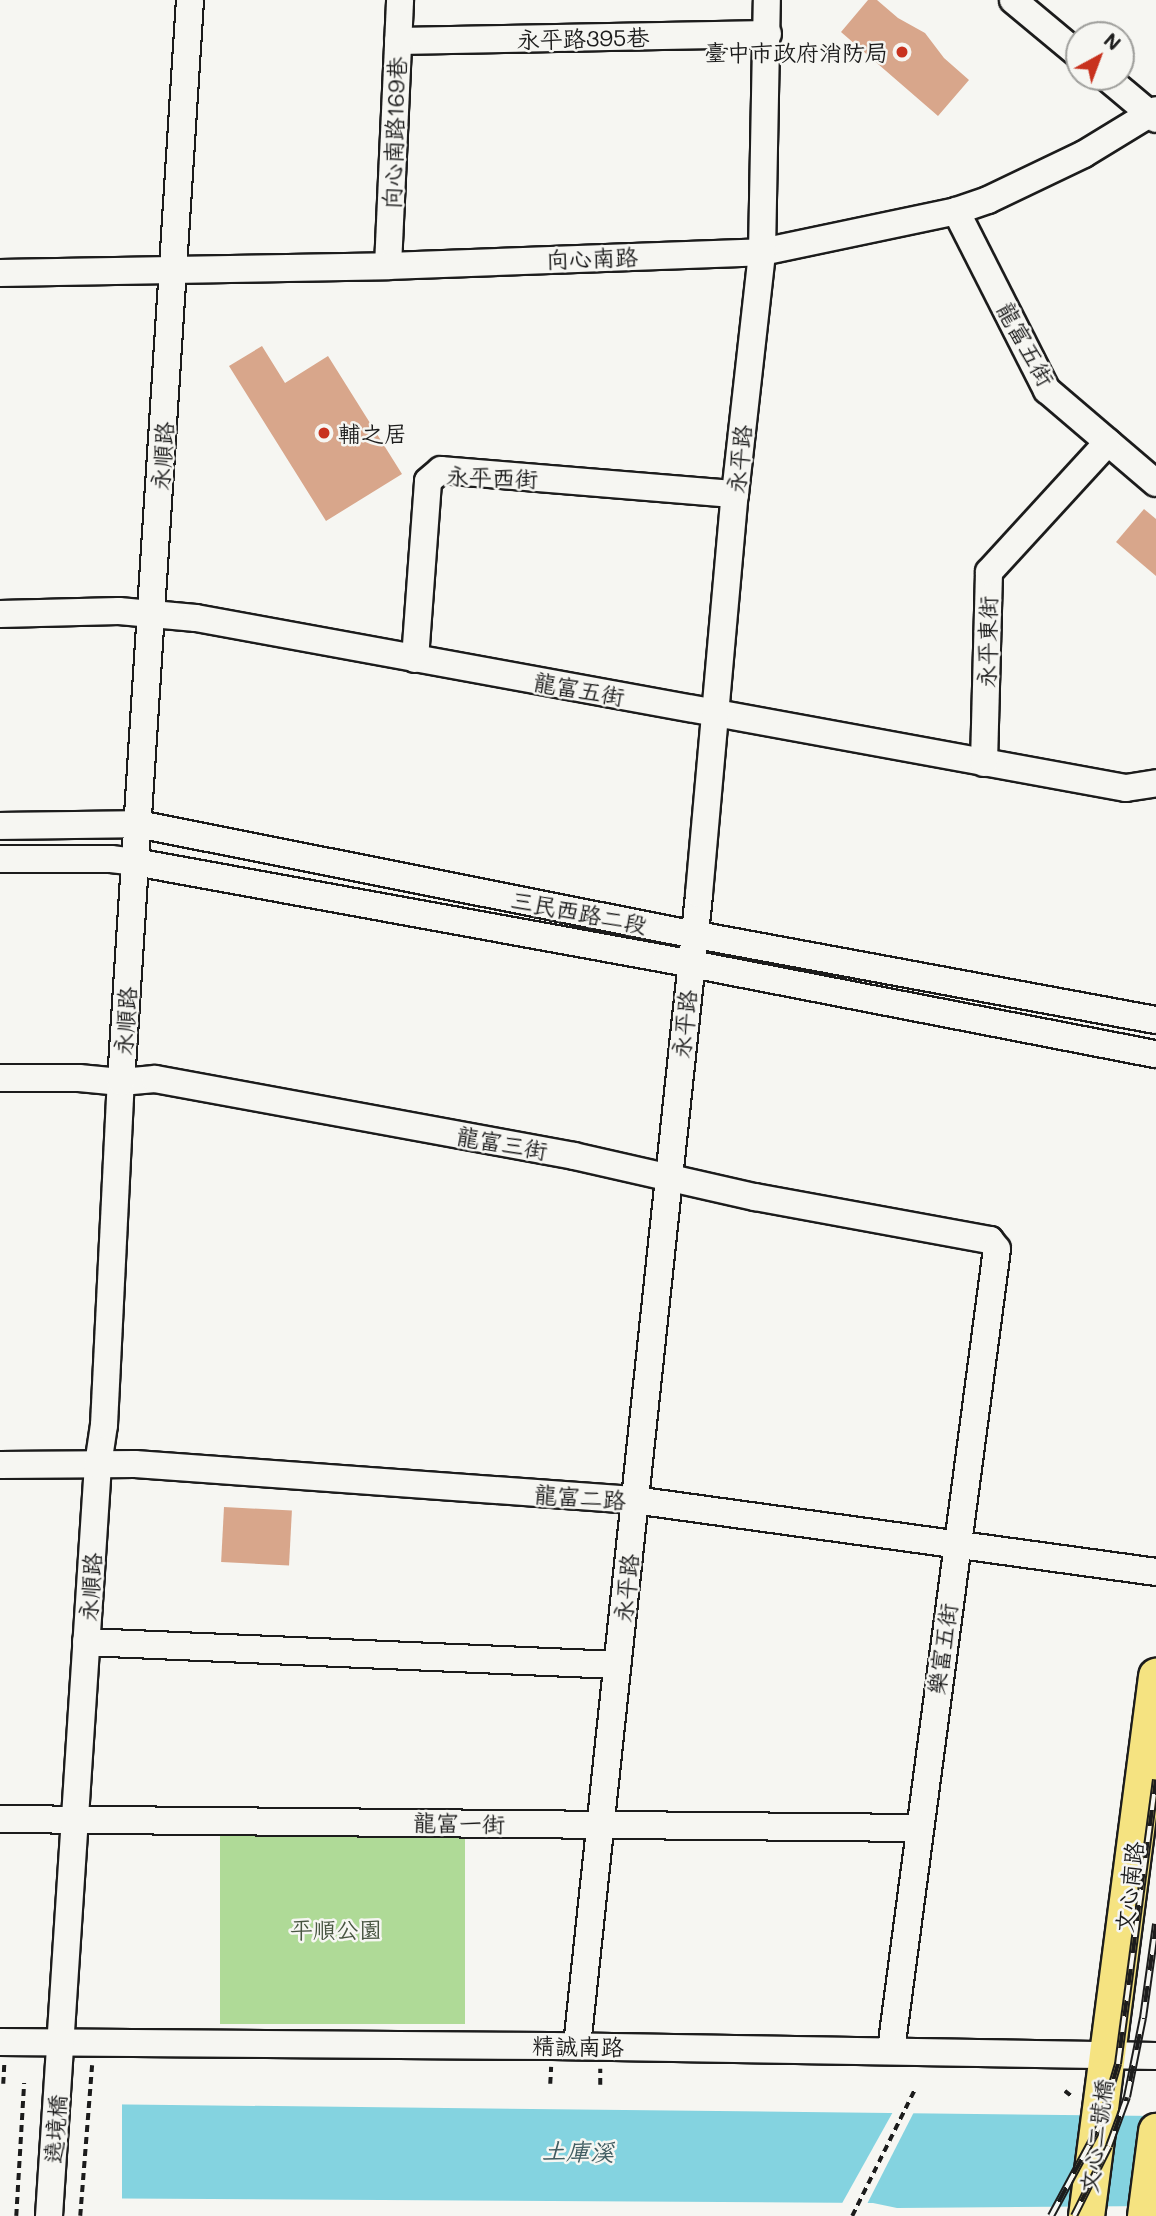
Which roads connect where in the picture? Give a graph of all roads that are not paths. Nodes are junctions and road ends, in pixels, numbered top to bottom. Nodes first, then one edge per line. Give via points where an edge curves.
1 (190, 0) edge
2 (400, 0) edge
3 (767, 0) edge
4 (1013, 0) edge
5 (768, 34) junction
6 (398, 41) junction
7 (1065, 43) edge
8 (1124, 91) edge
9 (1154, 114) edge
10 (956, 211) junction
11 (762, 252) junction
12 (388, 266) junction
13 (175, 269) junction
14 (0, 273) edge
15 (1108, 442) junction
16 (1156, 483) edge
17 (735, 494) junction
18 (0, 614) edge
19 (151, 615) junction
20 (415, 659) junction
21 (717, 715) junction
22 (984, 763) junction
23 (1156, 783) edge
24 (138, 824) junction
25 (0, 826) edge
26 (0, 859) edge
27 (135, 862) junction
28 (695, 934) junction
29 (690, 963) junction
30 (1156, 1020) edge
31 (1150, 1056) edge
32 (0, 1078) edge
33 (121, 1083) junction
34 (668, 1176) junction
35 (997, 1249) joint
36 (0, 1465) edge
37 (98, 1465) junction
38 (634, 1500) junction
39 (956, 1544) junction
40 (1156, 1572) edge
41 (86, 1642) junction
42 (618, 1665) junction
43 (1156, 1676) edge
44 (0, 1819) edge
45 (74, 1819) junction
46 (601, 1825) junction
47 (918, 1828) junction
48 (61, 2042) junction
49 (577, 2046) junction
50 (2, 2049) edge
51 (891, 2050) junction
52 (1107, 2056) junction
53 (1156, 2056) edge
54 (1156, 2131) edge
55 (49, 2216) edge
56 (1086, 2216) edge
57 (1144, 2216) edge

1 - 13 street, 永順路
2 - 6 street, 向心南路169巷
3 - 5 street, 永平路
4 - 7 street
5 - 6 street, 永平路395巷
5 - 11 street, 永平路
6 - 12 street, 向心南路169巷
8 - 9 street
9 - 10 street, 向心南路 via 1084,154
10 - 11 street, 向心南路
10 - 15 street, 龍富五街 via 1047,390
11 - 12 street, 向心南路
11 - 17 street, 永平路
12 - 13 street, 向心南路
13 - 14 street, 向心南路
13 - 19 street, 永順路
15 - 16 street, 龍富五街
15 - 22 street, 永平東街 via 989,572
17 - 20 street, 永平西街 via 441,470 428,481
17 - 21 street, 永平路
18 - 19 street, 龍富五街 via 119,611
19 - 20 street, 龍富五街 via 196,618
19 - 24 street, 永順路
20 - 21 street, 龍富五街
21 - 22 street, 龍富五街
21 - 28 street, 永平路
22 - 23 street, 龍富五街 via 1126,788
24 - 25 street, 三民西路二段
24 - 27 street, 永順路
24 - 28 street, 三民西路二段
26 - 27 street, 三民西路二段
27 - 29 street, 三民西路二段
27 - 33 street, 永順路
28 - 29 street, 永平路
28 - 30 street, 三民西路二段
29 - 31 street, 三民西路二段
29 - 34 street, 永平路
32 - 33 street, 龍富三街
33 - 34 street, 龍富三街 via 155,1079
33 - 37 street, 永順路 via 104,1425
34 - 35 street, 龍富三街 via 755,1197 990,1240
34 - 38 street, 永平路
35 - 39 street, 樂富五街
36 - 37 street, 龍富二路
37 - 38 street, 龍富二路
37 - 41 street, 永順路
38 - 39 street, 龍富二路
38 - 42 street, 永平路
39 - 40 street, 龍富二路
39 - 47 street, 樂富五街
41 - 42 street
41 - 45 street, 永順路
42 - 46 street, 永平路
43 - 52 main road, 文心南路
44 - 45 street, 龍富一街
45 - 46 street, 龍富一街
45 - 48 street, 永順路
46 - 47 street, 龍富一街
46 - 49 street, 永平路
47 - 51 street, 樂富五街
48 - 49 street, 精誠南路
48 - 50 street, 精誠南路
48 - 55 street, 遶境橋
49 - 51 street, 精誠南路
51 - 52 street, 精誠南路
52 - 53 street, 精誠南路
52 - 56 main road, 文心二號橋
54 - 57 main road

